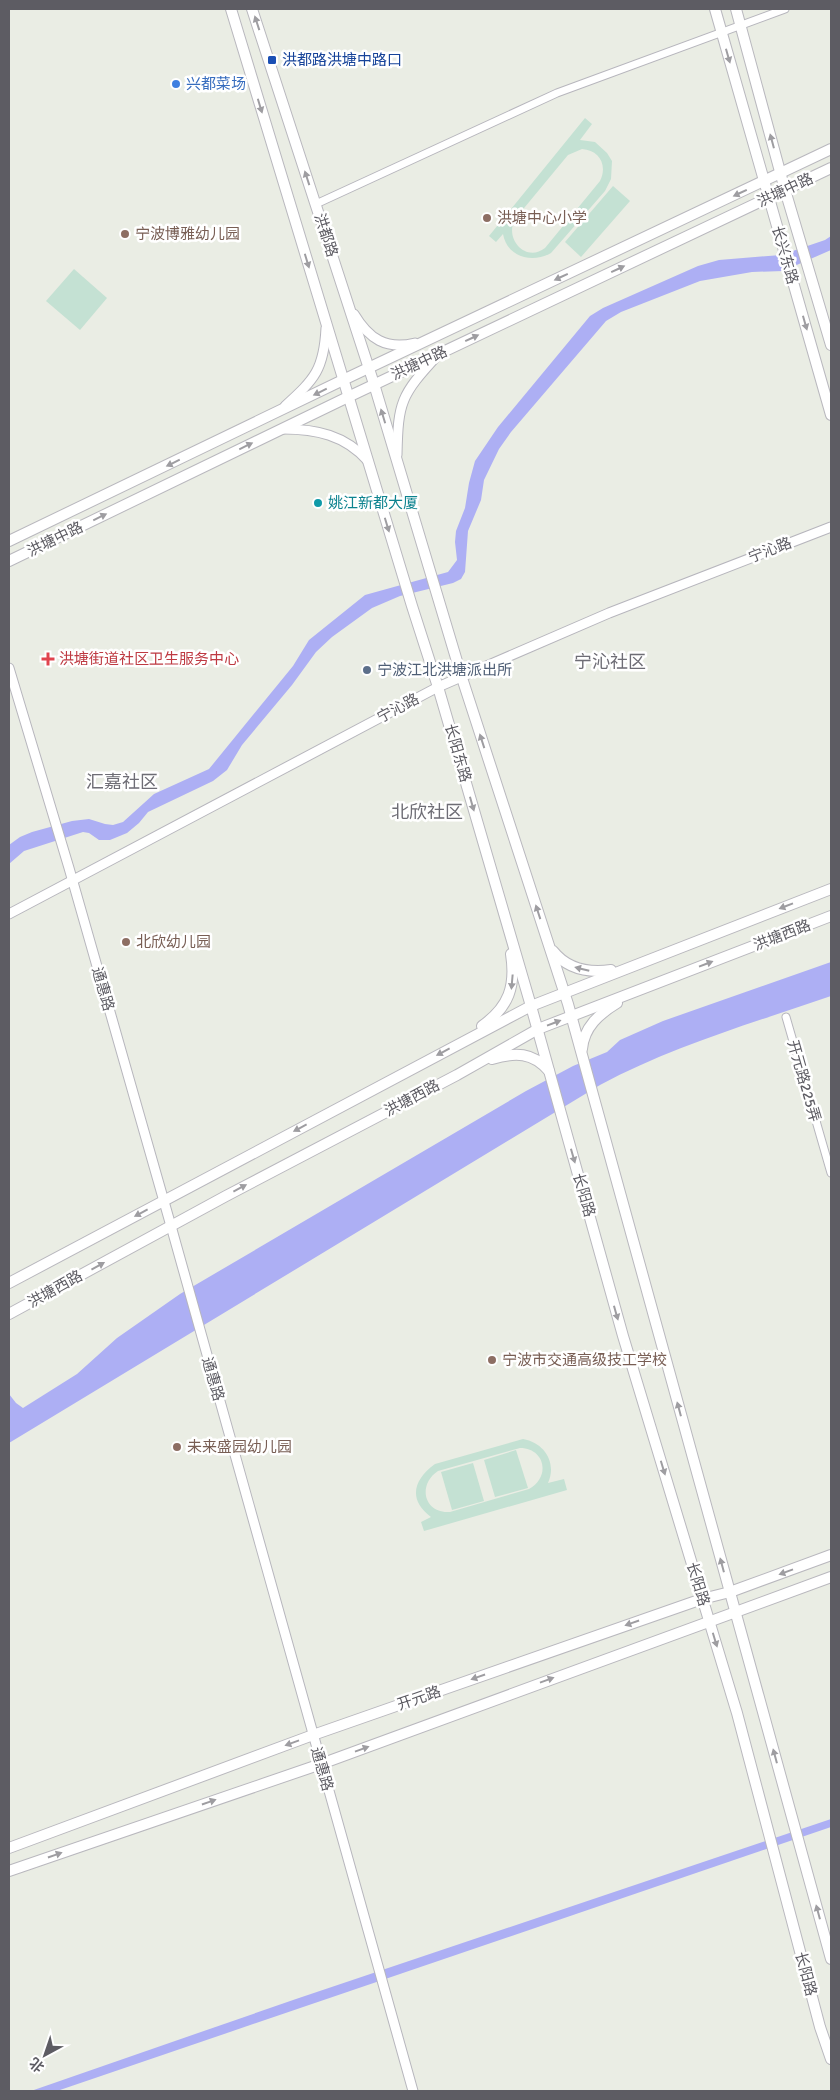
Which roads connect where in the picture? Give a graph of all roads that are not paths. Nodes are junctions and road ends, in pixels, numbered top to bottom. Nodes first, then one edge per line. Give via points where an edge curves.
1 (231, 9) edge
2 (252, 9) edge
3 (715, 9) edge
4 (736, 9) edge
5 (784, 9) edge
6 (740, 24) junction
7 (722, 32) junction
8 (831, 149) edge
9 (831, 168) edge
10 (781, 173) junction
11 (763, 182) junction
12 (785, 190) junction
13 (768, 198) junction
14 (316, 204) junction
15 (349, 308) junction
16 (326, 324) junction
17 (430, 339) junction
18 (831, 345) edge
19 (439, 354) junction
20 (369, 368) junction
21 (343, 380) junction
22 (374, 384) junction
23 (348, 396) junction
24 (278, 412) junction
25 (831, 415) edge
26 (282, 428) junction
27 (368, 461) junction
28 (397, 463) junction
29 (831, 527) edge
30 (9, 542) edge
31 (9, 561) edge
32 (9, 668) edge
33 (462, 678) junction
34 (438, 687) junction
35 (72, 881) junction
36 (831, 889) edge
37 (9, 914) edge
38 (505, 916) junction
39 (831, 916) edge
40 (548, 945) junction
41 (625, 969) junction
42 (564, 992) junction
43 (634, 992) junction
44 (531, 1006) junction
45 (571, 1016) junction
46 (786, 1017) dead end
47 (538, 1029) junction
48 (459, 1043) junction
49 (582, 1057) junction
50 (470, 1067) junction
51 (550, 1074) junction
52 (831, 1173) edge
53 (163, 1201) junction
54 (171, 1226) junction
55 (9, 1284) edge
56 (9, 1314) edge
57 (831, 1555) edge
58 (831, 1577) edge
59 (730, 1592) junction
60 (702, 1599) junction
61 (735, 1612) junction
62 (709, 1621) junction
63 (313, 1735) junction
64 (321, 1764) junction
65 (9, 1848) edge
66 (9, 1871) edge
67 (831, 1959) edge
68 (831, 2059) edge
69 (413, 2091) edge

1 -> 16 main road, 洪都路
14 -> 2 main road, 洪都路
3 - 7 main road, 长兴东路
4 - 6 main road, 长兴东路
5 - 6 street
6 - 7 street
10 -> 6 main road, 长兴东路
7 -> 11 main road, 长兴东路
7 - 14 street via 557,94
8 - 10 main road, 洪塘中路
9 - 12 main road, 洪塘中路
10 - 11 main road, 洪塘中路
10 - 12 main road, 长兴东路
11 - 13 main road, 长兴东路
11 -> 17 main road, 洪塘中路
12 - 13 main road, 洪塘中路
12 - 18 main road, 长兴东路
19 -> 13 main road, 洪塘中路
13 -> 25 main road, 长兴东路
14 - 15 main road, 洪都路
15 - 17 street via 366,331 382,342 400,346
15 - 20 main road, 洪都路
16 - 21 main road, 洪都路
16 - 24 street via 321,365 304,389
17 - 20 main road, 洪塘中路
19 - 22 main road, 洪塘中路
19 - 28 street via 409,388 402,402 398,419
20 - 21 main road, 洪塘中路
20 - 22 main road, 洪都路
21 - 23 main road, 洪都路
21 -> 24 main road, 洪塘中路
22 - 23 main road, 洪塘中路
28 -> 22 main road, 洪都路
23 - 26 main road, 洪塘中路
23 - 27 main road, 洪都路
24 -> 30 main road, 洪塘中路
26 - 27 street via 336,437 350,444
31 -> 26 main road, 洪塘中路
27 -> 34 main road, 长阳东路
28 - 33 main road, 长阳东路
29 - 33 street, 宁沁路 via 609,613
32 - 35 street, 通惠路
33 - 34 street, 宁沁路
40 -> 33 main road, 长阳东路
34 - 35 street, 宁沁路
34 -> 38 main road, 长阳东路
35 - 37 street, 宁沁路
35 - 53 street, 通惠路
36 -> 41 main road, 洪塘西路
38 - 44 main road, 长阳东路
38 -> 48 main road via 512,964 511,991 496,1015
43 -> 39 main road, 洪塘西路
41 -> 40 main road via 586,971 562,961
40 - 42 main road, 长阳东路
41 - 42 main road, 洪塘西路
42 - 44 main road, 洪塘西路
42 - 45 main road, 长阳东路
43 - 45 main road, 洪塘西路
43 - 49 main road via 592,1022 583,1039
44 - 47 main road, 长阳东路
44 - 48 main road, 洪塘西路
47 -> 45 main road, 洪塘西路
45 - 49 main road, 长阳东路
46 - 52 street, 开元路225弄
47 - 50 main road, 洪塘西路
47 - 51 main road, 长阳东路
48 -> 53 main road, 洪塘西路
59 -> 49 main road, 长阳路
50 - 51 main road via 516,1054 534,1058
54 -> 50 main road, 洪塘西路
51 -> 60 main road, 长阳路 via 623,1336
53 - 54 street, 通惠路
53 -> 55 main road, 洪塘西路
56 -> 54 main road, 洪塘西路
54 - 63 street, 通惠路
57 -> 59 main road, 开元路
58 - 61 main road, 开元路
59 - 60 main road, 开元路
59 - 61 main road, 长阳路
60 - 62 main road, 长阳路
60 -> 63 main road, 开元路
61 - 62 main road, 开元路
67 -> 61 main road, 长阳路
64 -> 62 main road, 开元路
62 -> 68 main road, 长阳路
63 - 64 street, 通惠路
63 -> 65 main road, 开元路
66 -> 64 main road, 开元路
64 - 69 street, 通惠路

